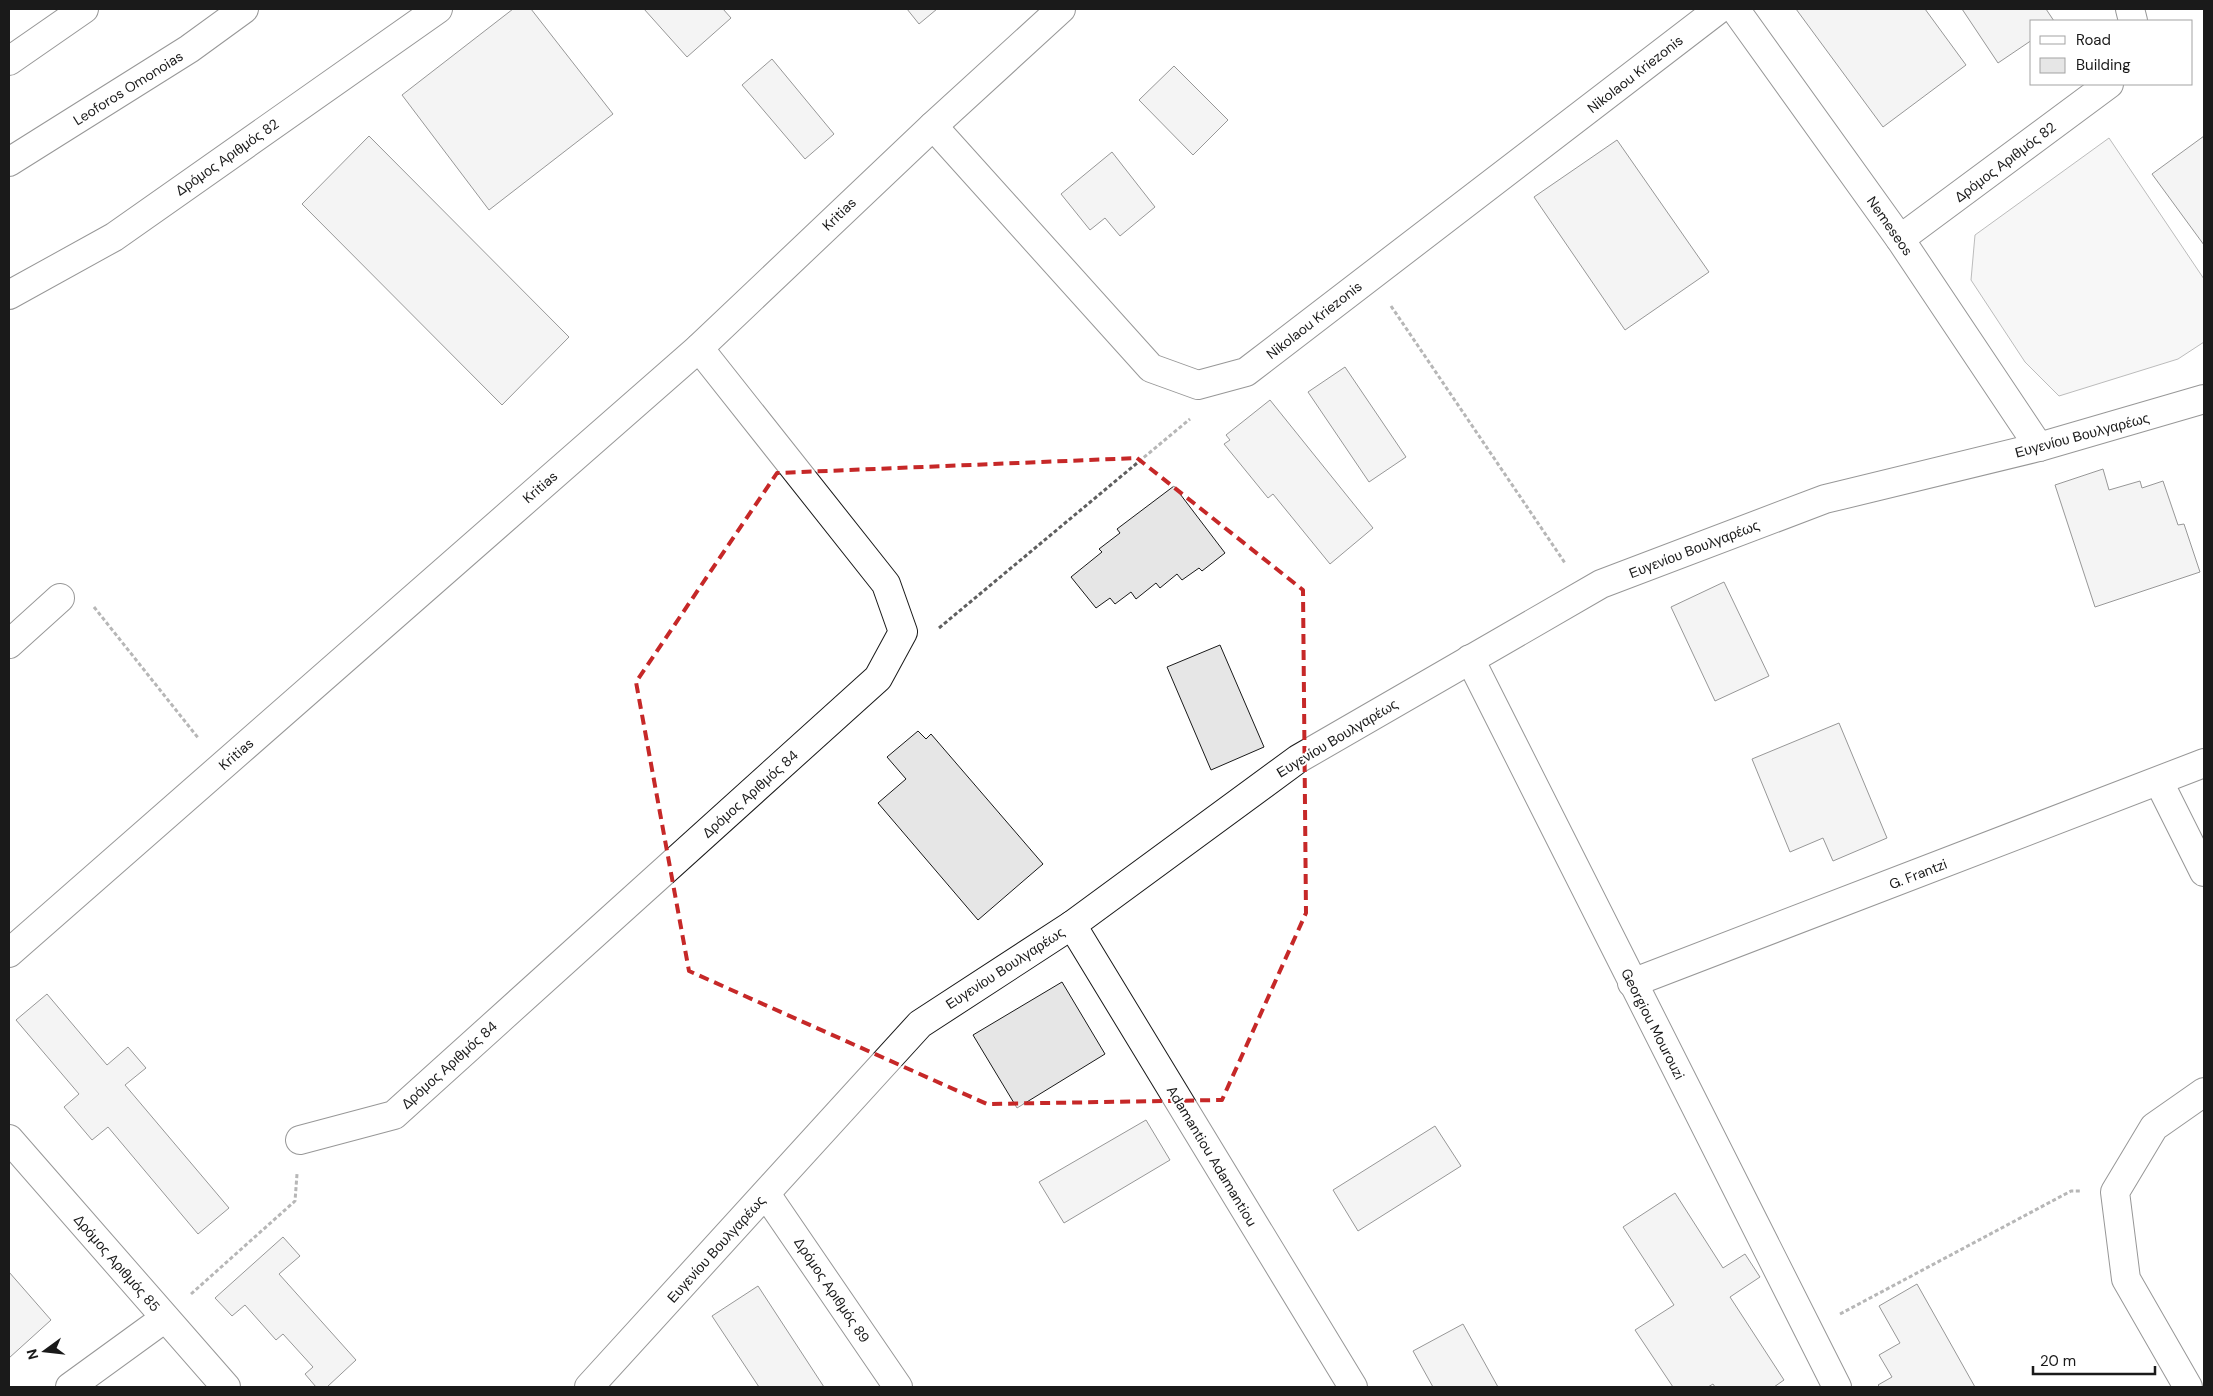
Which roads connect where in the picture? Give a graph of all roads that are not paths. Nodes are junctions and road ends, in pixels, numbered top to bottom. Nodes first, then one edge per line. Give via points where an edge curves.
1 (84, 9) edge
2 (244, 9) edge
3 (438, 9) edge
4 (1061, 9) edge
5 (1719, 9) edge
6 (1735, 9) edge
7 (9, 61) edge
8 (2108, 85) edge
9 (933, 126) junction
10 (9, 162) edge
11 (1900, 240) junction
12 (9, 295) edge
13 (698, 348) junction
14 (2204, 399) edge
15 (2039, 447) junction
16 (60, 598) road end
17 (9, 644) edge
18 (1470, 659) junction
19 (2204, 763) edge
20 (2159, 782) junction
21 (2204, 872) edge
22 (1072, 925) junction
23 (9, 953) edge
24 (1632, 983) junction
25 (2204, 1092) edge
26 (9, 1140) edge
27 (300, 1140) road end
28 (766, 1194) junction
29 (164, 1318) junction
30 (70, 1387) edge
31 (226, 1387) edge
32 (590, 1387) edge
33 (898, 1387) edge
34 (1353, 1387) edge
35 (1837, 1387) edge
36 (2188, 1387) edge

1 - 7 street
2 - 10 street, Leoforos Omonoias via 188,49
3 - 12 street, Δρόμος Αριθμός 82 via 114,236
4 - 9 street, Kritias
5 - 9 street, Nikolaou Kriezonis via 1246,372 1198,385 1151,368
6 - 11 street, Nemeseos
8 - 11 street, Δρόμος Αριθμός 82
9 - 13 street, Kritias
11 - 15 street, Nemeseos
13 - 23 street, Kritias
13 - 27 street, Δρόμος Αριθμός 84 via 886,584 903,632 878,678 394,1115
14 - 15 street, Ευγενίου Βουλγαρέως
15 - 18 street, Ευγενίου Βουλγαρέως via 1824,500 1600,584
16 - 17 street
18 - 22 street, Ευγενίου Βουλγαρέως via 1298,759
18 - 24 street, Georgiou Mourouzi
19 - 20 street, G. Frantzi
20 - 21 street
20 - 24 street, G. Frantzi
22 - 28 street, Ευγενίου Βουλγαρέως via 920,1024
22 - 34 street, Adamantiou Adamantiou
24 - 35 street, Georgiou Mourouzi
25 - 36 street via 2154,1127 2115,1192 2126,1279
26 - 29 street, Δρόμος Αριθμός 85
28 - 32 street, Ευγενίου Βουλγαρέως
28 - 33 street, Δρόμος Αριθμός 89
29 - 30 street
29 - 31 street, Δρόμος Αριθμός 85

